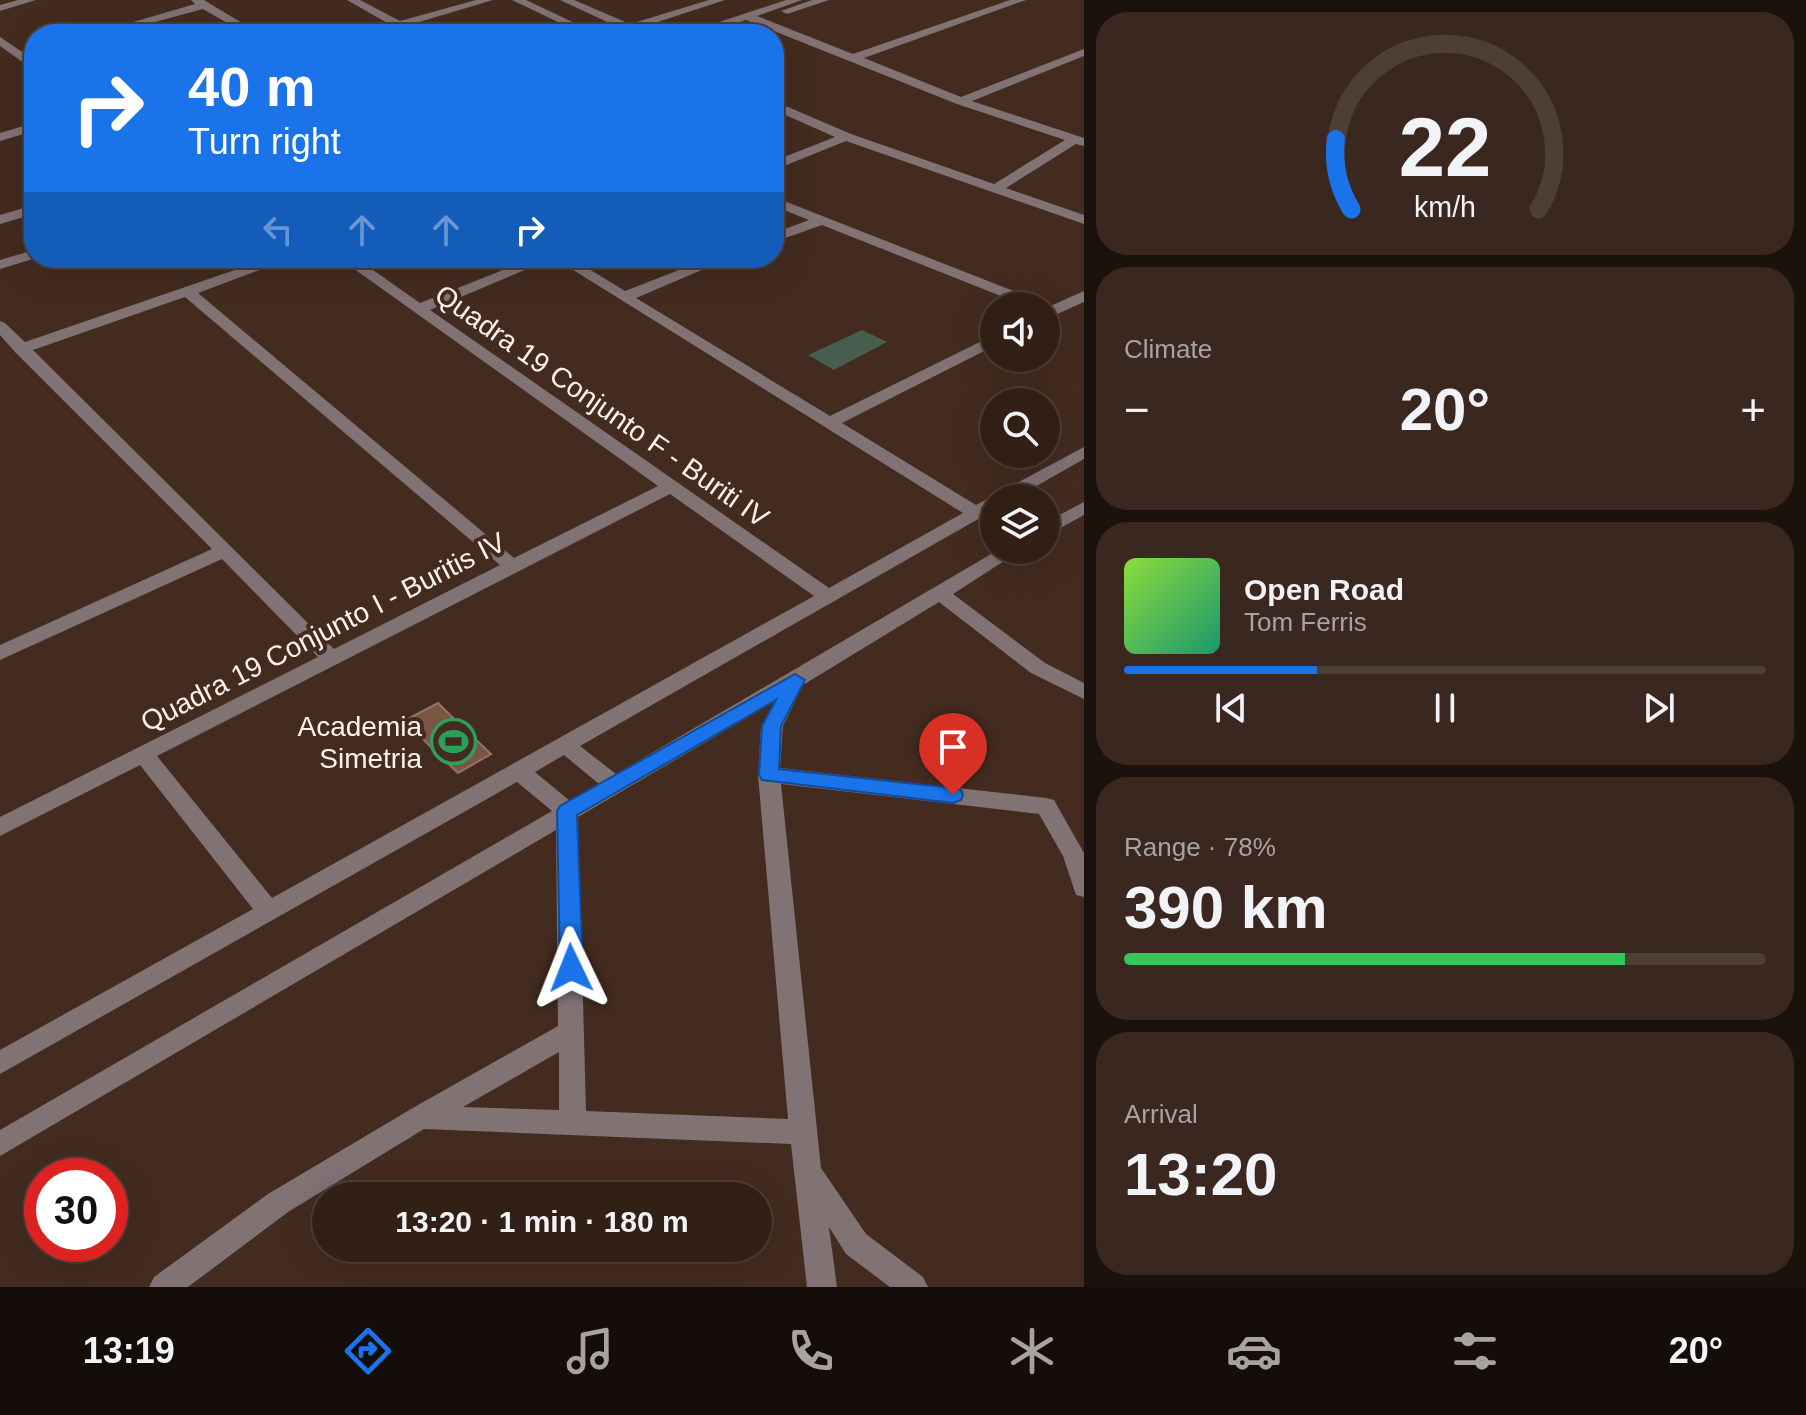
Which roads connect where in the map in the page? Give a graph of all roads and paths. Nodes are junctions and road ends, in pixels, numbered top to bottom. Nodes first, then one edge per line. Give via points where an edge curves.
1 (31, 0) edge
2 (352, 0) edge
3 (488, 0) edge
4 (517, 0) edge
5 (565, 0) edge
6 (693, 0) edge
7 (720, 0) edge
8 (797, 0) edge
9 (824, 0) edge
10 (1021, 0) edge
11 (200, 2) edge
12 (0, 8) edge
13 (763, 11) junction
14 (747, 16) junction
15 (657, 19) junction
16 (130, 24) edge
17 (237, 24) edge
18 (397, 24) edge
19 (403, 24) edge
20 (570, 24) edge
21 (620, 24) edge
22 (641, 24) edge
23 (721, 24) edge
24 (767, 24) edge
25 (784, 31) edge
26 (0, 40) edge
27 (1084, 52) edge
28 (24, 55) edge
29 (20, 56) junction
30 (853, 58) junction
31 (24, 59) edge
32 (961, 101) junction
33 (784, 109) edge
34 (24, 130) edge
35 (0, 137) edge
36 (846, 137) junction
37 (1079, 140) edge
38 (784, 162) edge
39 (994, 190) junction
40 (24, 202) edge
41 (784, 205) edge
42 (0, 210) edge
43 (24, 212) edge
44 (0, 220) edge
45 (822, 220) junction
46 (1084, 220) edge
47 (784, 234) edge
48 (24, 244) edge
49 (0, 252) edge
50 (24, 257) edge
51 (0, 265) edge
52 (256, 268) edge
53 (360, 268) edge
54 (521, 268) edge
55 (577, 268) edge
56 (698, 268) edge
57 (188, 292) junction
58 (1001, 292) edge
59 (1084, 296) edge
60 (624, 297) junction
61 (1060, 305) edge
62 (419, 309) junction
63 (0, 326) edge
64 (980, 347) edge
65 (21, 349) junction
66 (829, 423) junction
67 (1084, 452) edge
68 (1027, 484) edge
69 (671, 486) junction
70 (980, 505) edge
71 (1084, 507) edge
72 (980, 511) edge
73 (1060, 522) edge
74 (224, 551) junction
75 (989, 564) edge
76 (513, 567) junction
77 (940, 593) junction
78 (829, 597) junction
79 (0, 653) edge
80 (332, 659) junction
81 (795, 680) junction
82 (1084, 692) edge
83 (565, 745) junction
84 (144, 755) junction
85 (519, 771) junction
86 (769, 775) junction
87 (615, 785) junction
88 (567, 811) junction
89 (0, 827) edge
90 (1079, 856) edge
91 (1084, 888) edge
92 (269, 911) junction
93 (573, 1031) junction
94 (0, 1063) edge
95 (420, 1117) junction
96 (573, 1121) junction
97 (803, 1132) junction
98 (0, 1144) edge
99 (810, 1174) junction
100 (164, 1287) edge
101 (822, 1287) edge
102 (913, 1287) edge

1 - 12 street
2 - 18 street
3 - 19 street
4 - 20 street
5 - 21 street
6 - 15 street via 661,10
7 - 15 street
8 - 13 street
9 - 13 street via 789,11
10 - 30 street
11 - 16 street
11 - 17 street
13 - 14 street
14 - 23 street
14 - 24 street
15 - 22 street
25 - 30 street
26 - 29 street
27 - 32 street
28 - 29 street
29 - 31 street
30 - 32 street
32 - 37 street
33 - 36 street
34 - 35 street
36 - 38 street
36 - 39 street
37 - 39 street
39 - 46 street
40 - 42 street
41 - 45 street
43 - 44 street
45 - 47 street
45 - 58 street
48 - 49 street
50 - 51 street
52 - 57 street
53 - 62 street, Quadra 19 Conjunto F - Buriti IV
54 - 62 street
55 - 60 street
56 - 60 street
57 - 65 street
57 - 76 street
59 - 61 street
60 - 66 street
62 - 69 street, Quadra 19 Conjunto F - Buriti IV
63 - 65 street
64 - 66 street
65 - 74 street
66 - 70 street
67 - 68 street
69 - 76 street, Quadra 19 Conjunto I - Buritis IV
69 - 78 street, Quadra 19 Conjunto F - Buriti IV
71 - 73 street
72 - 78 street
74 - 79 street
74 - 80 street
75 - 77 street
76 - 80 street, Quadra 19 Conjunto I - Buritis IV
77 - 81 street
77 - 82 street via 1038,668
78 - 83 street
80 - 84 street, Quadra 19 Conjunto I - Buritis IV
81 - 86 street via 772,726
81 - 87 street
83 - 85 street
83 - 87 street
84 - 89 street, Quadra 19 Conjunto I - Buritis IV
84 - 92 street
85 - 88 street
85 - 92 street
86 - 90 street via 1046,806
86 - 97 street
87 - 88 street
88 - 93 street
88 - 98 street
90 - 91 street
92 - 94 street
93 - 95 street
93 - 96 street
95 - 96 street
95 - 100 street via 278,1203
96 - 97 street
97 - 99 street
99 - 101 street
99 - 102 street via 856,1244

